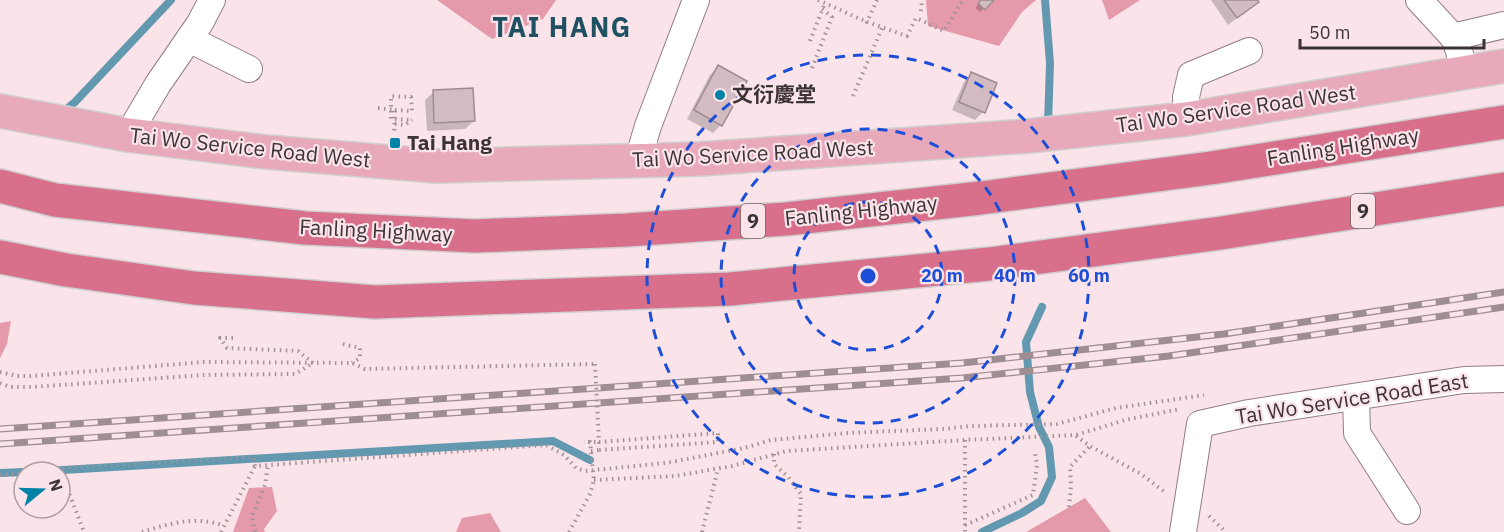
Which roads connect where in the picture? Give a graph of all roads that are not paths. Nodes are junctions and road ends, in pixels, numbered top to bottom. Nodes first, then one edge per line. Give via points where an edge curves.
1 (212, 0) edge
2 (696, 0) edge
3 (1419, 0) edge
4 (1504, 25) edge
5 (1453, 37) junction
6 (189, 39) junction
7 (1249, 51) dead end
8 (1504, 66) edge
9 (249, 69) dead end
10 (1466, 73) junction
11 (0, 111) edge
12 (1187, 119) junction
13 (1504, 122) edge
14 (128, 135) junction
15 (638, 160) junction
16 (0, 186) edge
17 (1504, 189) edge
18 (0, 256) edge
19 (1504, 379) edge
20 (1356, 397) junction
21 (1407, 511) dead end
22 (1185, 520) edge

1 - 6 street
2 - 15 street
3 - 5 street
4 - 5 street
5 - 10 street
6 - 9 street
6 - 14 street
7 - 12 street via 1191,75
8 - 10 main road, Tai Wo Service Road West
10 - 12 main road, Tai Wo Service Road West
11 - 14 main road, Tai Wo Service Road West
12 - 15 main road, Tai Wo Service Road West via 1028,136
13 - 16 highway, Fanling Highway / 9 via 1211,168 981,198 786,219 627,230 475,236 305,228 55,200
14 - 15 main road, Tai Wo Service Road West via 266,152 437,166
17 - 18 highway, 9 via 989,264 718,290 375,302 194,288 66,270
19 - 20 street, Tai Wo Service Road East via 1464,380
20 - 21 street via 1357,433
20 - 22 street, Tai Wo Service Road East via 1249,413 1195,416

